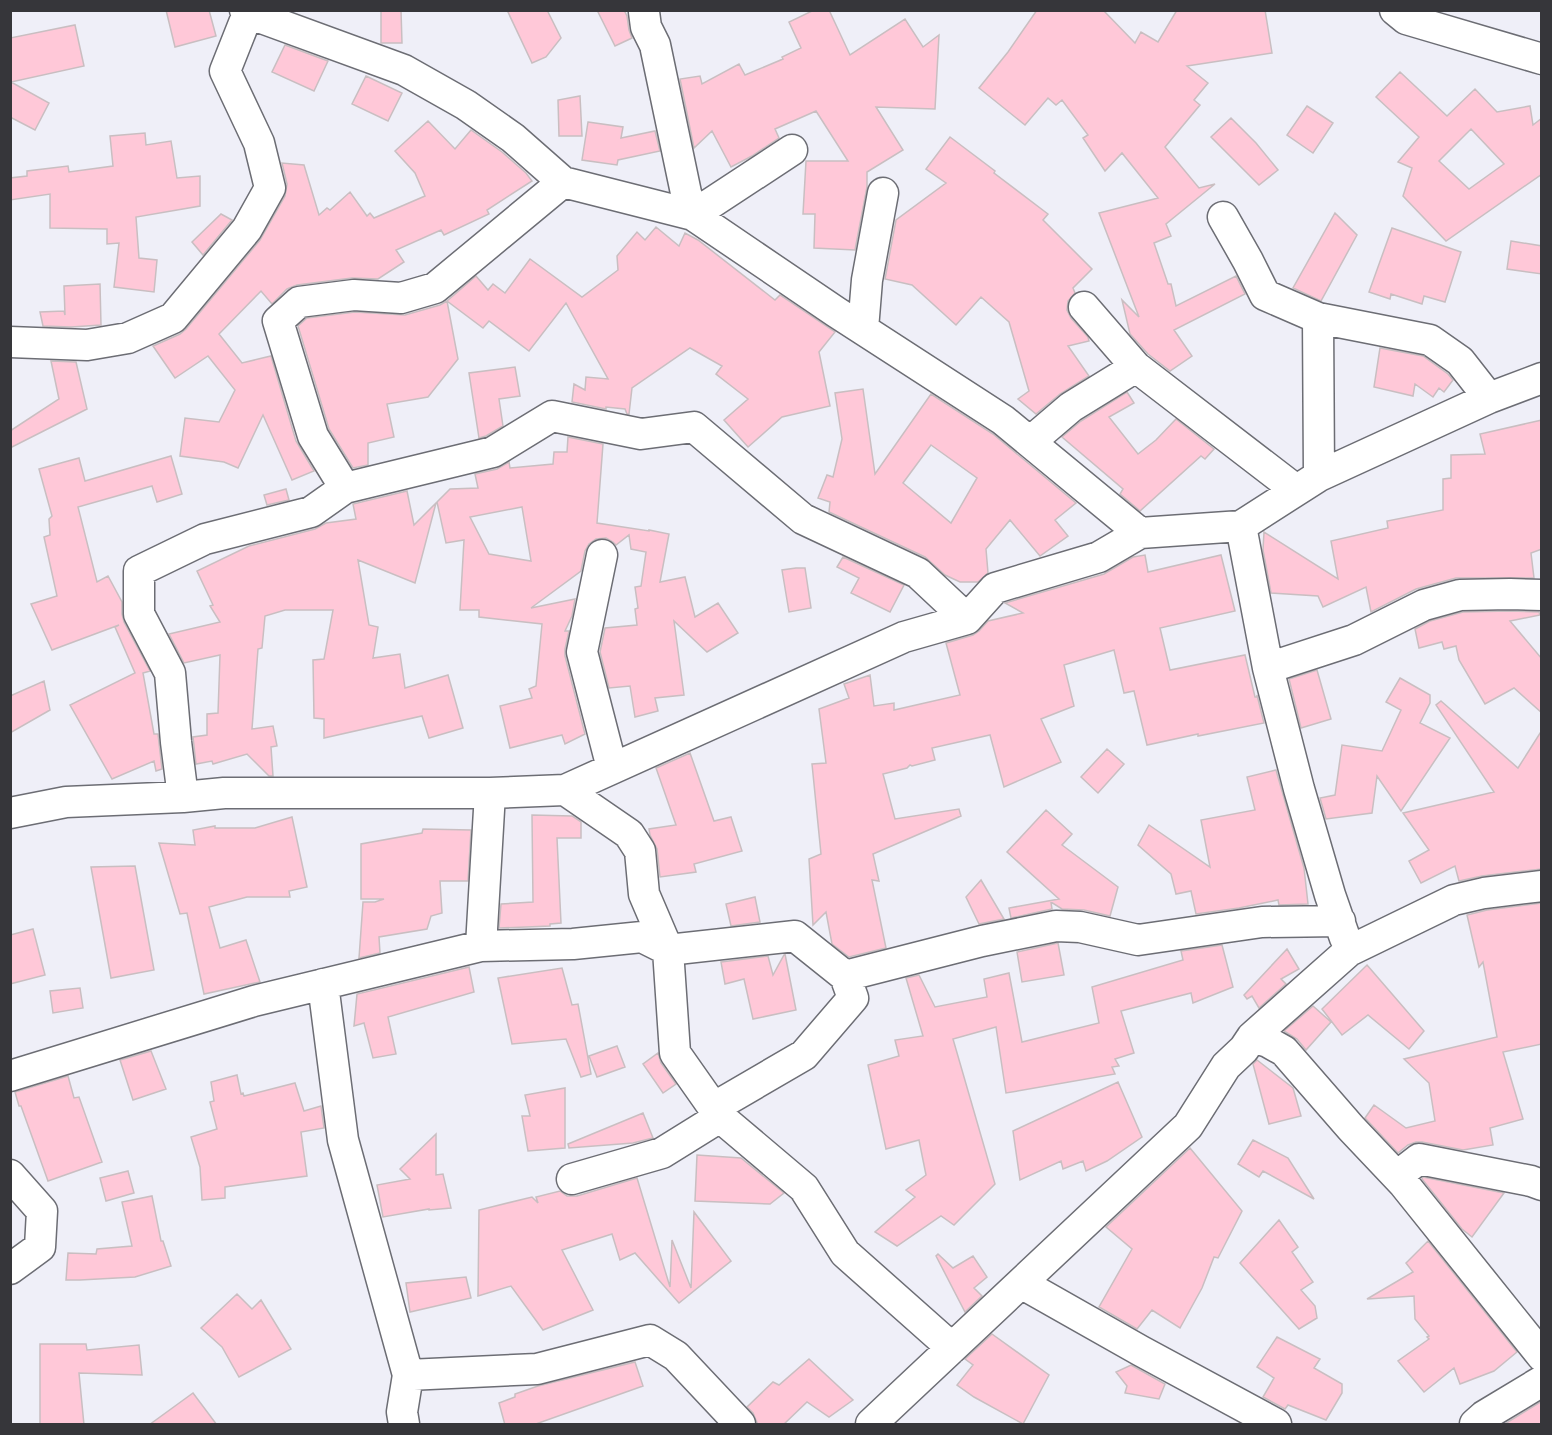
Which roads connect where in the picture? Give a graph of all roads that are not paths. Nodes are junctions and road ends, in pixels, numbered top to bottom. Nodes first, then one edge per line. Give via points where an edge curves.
1 (1395, 10) edge
2 (247, 12) edge
3 (644, 12) dead end
4 (1542, 59) edge
5 (792, 150) dead end
6 (563, 182) junction
7 (883, 192) dead end
8 (693, 215) junction
9 (1223, 217) dead end
10 (1084, 307) dead end
11 (1318, 318) junction
12 (863, 329) junction
13 (10, 342) edge
14 (1136, 367) junction
15 (1542, 378) edge
16 (1489, 398) junction
17 (1030, 442) junction
18 (1307, 483) junction
19 (345, 488) junction
20 (1241, 526) junction
21 (1140, 533) junction
22 (602, 555) dead end
23 (1542, 595) edge
24 (967, 619) junction
25 (1268, 668) junction
26 (612, 768) junction
27 (565, 790) junction
28 (490, 793) junction
29 (183, 796) junction
30 (10, 813) edge
31 (1542, 886) edge
32 (1340, 921) junction
33 (481, 946) junction
34 (668, 950) junction
35 (1349, 951) junction
36 (845, 976) junction
37 (323, 984) junction
38 (1252, 1037) junction
39 (10, 1076) edge
40 (716, 1113) junction
41 (10, 1175) edge
42 (1397, 1176) junction
43 (572, 1179) dead end
44 (1542, 1185) edge
45 (10, 1269) edge
46 (1021, 1283) junction
47 (952, 1348) junction
48 (1542, 1356) edge
49 (408, 1375) junction
50 (1542, 1381) edge
51 (404, 1425) edge
52 (740, 1425) edge
53 (871, 1425) edge
54 (1276, 1425) edge
55 (1475, 1425) edge

1 - 4 street via 1406,19
2 - 6 street via 404,70 466,105
2 - 13 street via 225,71 259,143 270,188 247,229 173,318 128,338 87,345
3 - 8 street
5 - 8 street
6 - 8 street
6 - 19 street via 435,288 401,298 354,295 299,302 278,321 314,436
7 - 12 street via 867,280
8 - 12 street
9 - 11 street via 1265,295
10 - 14 street
11 - 16 street via 1430,339 1461,361
11 - 18 street
12 - 17 street via 1003,420
14 - 17 street via 1071,407
14 - 18 street
15 - 16 street
16 - 18 street
17 - 21 street
18 - 20 street
19 - 24 street via 493,452 552,416 641,434 694,427 803,519 918,573
19 - 29 street via 311,512 205,539 139,571 139,614 170,673
20 - 21 street
20 - 25 street
21 - 24 street via 1098,557 995,588
22 - 26 street via 582,652
23 - 25 street via 1460,595 1424,605 1354,640
24 - 26 street via 904,637
25 - 32 street via 1299,789
26 - 27 street
27 - 28 street
27 - 34 street via 629,834 640,851 644,894
28 - 29 street
28 - 33 street
29 - 30 street via 66,802
31 - 35 street via 1454,900
32 - 35 street
32 - 36 street via 1262,922 1138,940 1080,927 1056,926
33 - 34 street via 573,944 642,937
33 - 37 street
34 - 36 street via 795,936
34 - 40 street via 675,1053
35 - 38 street
36 - 40 street via 853,998 804,1055
37 - 39 street via 254,1001
37 - 49 street via 343,1140
38 - 42 street via 1284,1051
38 - 46 street via 1226,1066 1188,1126
40 - 43 street via 662,1153
40 - 47 street via 804,1188 845,1253
41 - 45 street via 42,1211 40,1247
42 - 44 street via 1419,1159
42 - 48 street
46 - 47 street
46 - 54 street
47 - 53 street
49 - 51 street via 402,1412
49 - 52 street via 537,1370 650,1340 676,1356
50 - 55 street

